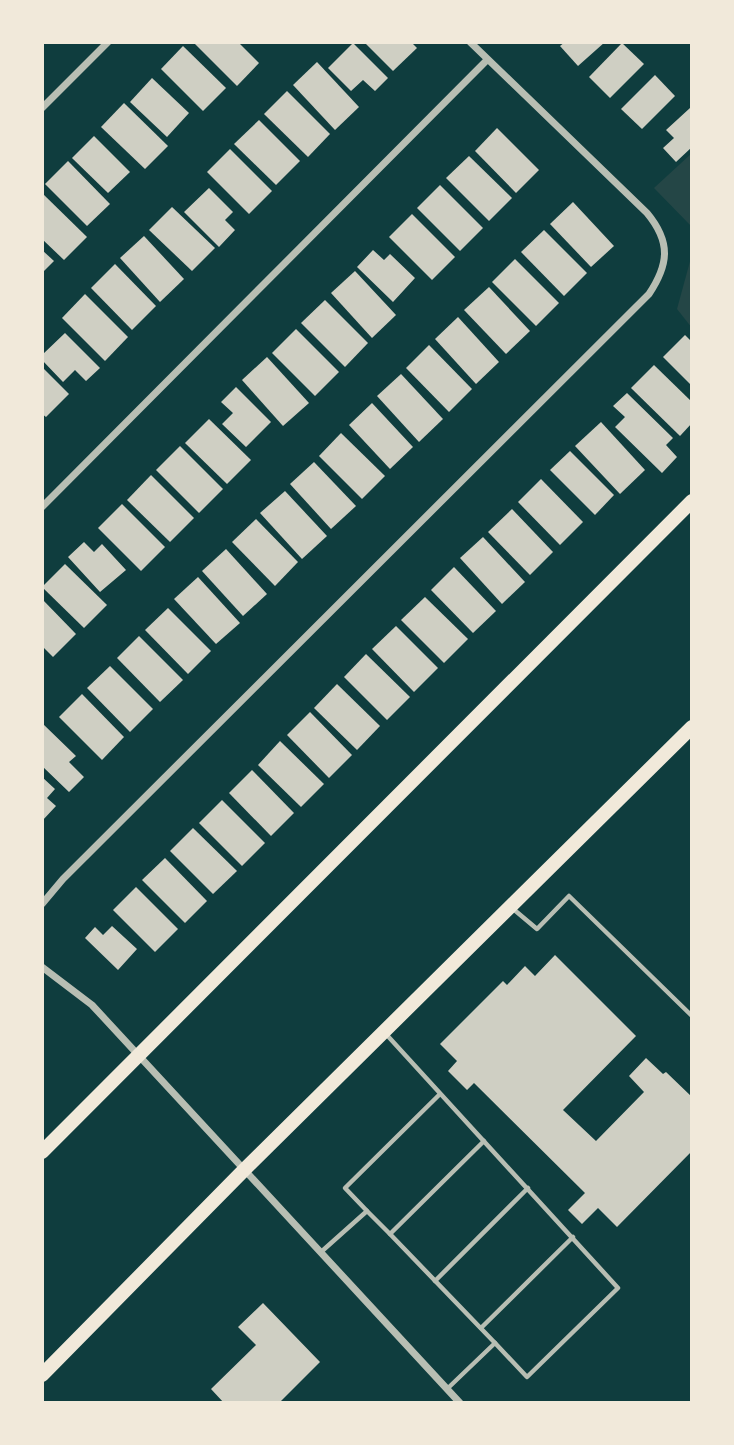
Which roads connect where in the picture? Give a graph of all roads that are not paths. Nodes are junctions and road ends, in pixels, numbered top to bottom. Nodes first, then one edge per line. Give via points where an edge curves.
1 (108, 42) edge
2 (470, 42) edge
3 (487, 60) junction
4 (42, 108) edge
5 (692, 501) edge
6 (42, 507) edge
7 (692, 727) edge
8 (42, 904) edge
9 (512, 908) junction
10 (42, 967) edge
11 (692, 1016) edge
12 (384, 1033) junction
13 (137, 1056) junction
14 (439, 1095) junction
15 (484, 1140) junction
16 (42, 1152) edge
17 (245, 1169) junction
18 (528, 1188) junction
19 (367, 1210) junction
20 (390, 1234) junction
21 (573, 1237) junction
22 (321, 1252) junction
23 (436, 1281) junction
24 (481, 1328) junction
25 (495, 1343) junction
26 (42, 1375) edge
27 (447, 1389) junction
28 (460, 1403) edge

1 - 4 street
2 - 3 street
3 - 6 street
3 - 8 street via 659,227 665,253 663,272 649,294
5 - 13 main road
7 - 9 main road
9 - 11 lane via 537,929 569,896
9 - 12 main road
10 - 13 street via 92,1005
12 - 14 lane
12 - 17 main road
13 - 16 main road
13 - 17 street
14 - 15 lane
14 - 19 lane via 345,1188
15 - 18 lane
15 - 20 lane
17 - 22 street
17 - 26 main road
18 - 21 lane
18 - 23 lane
19 - 20 lane
19 - 22 lane
20 - 23 lane
21 - 24 lane
21 - 25 lane via 618,1288 527,1377
22 - 27 street
23 - 24 lane
24 - 25 lane
25 - 27 lane
27 - 28 street

